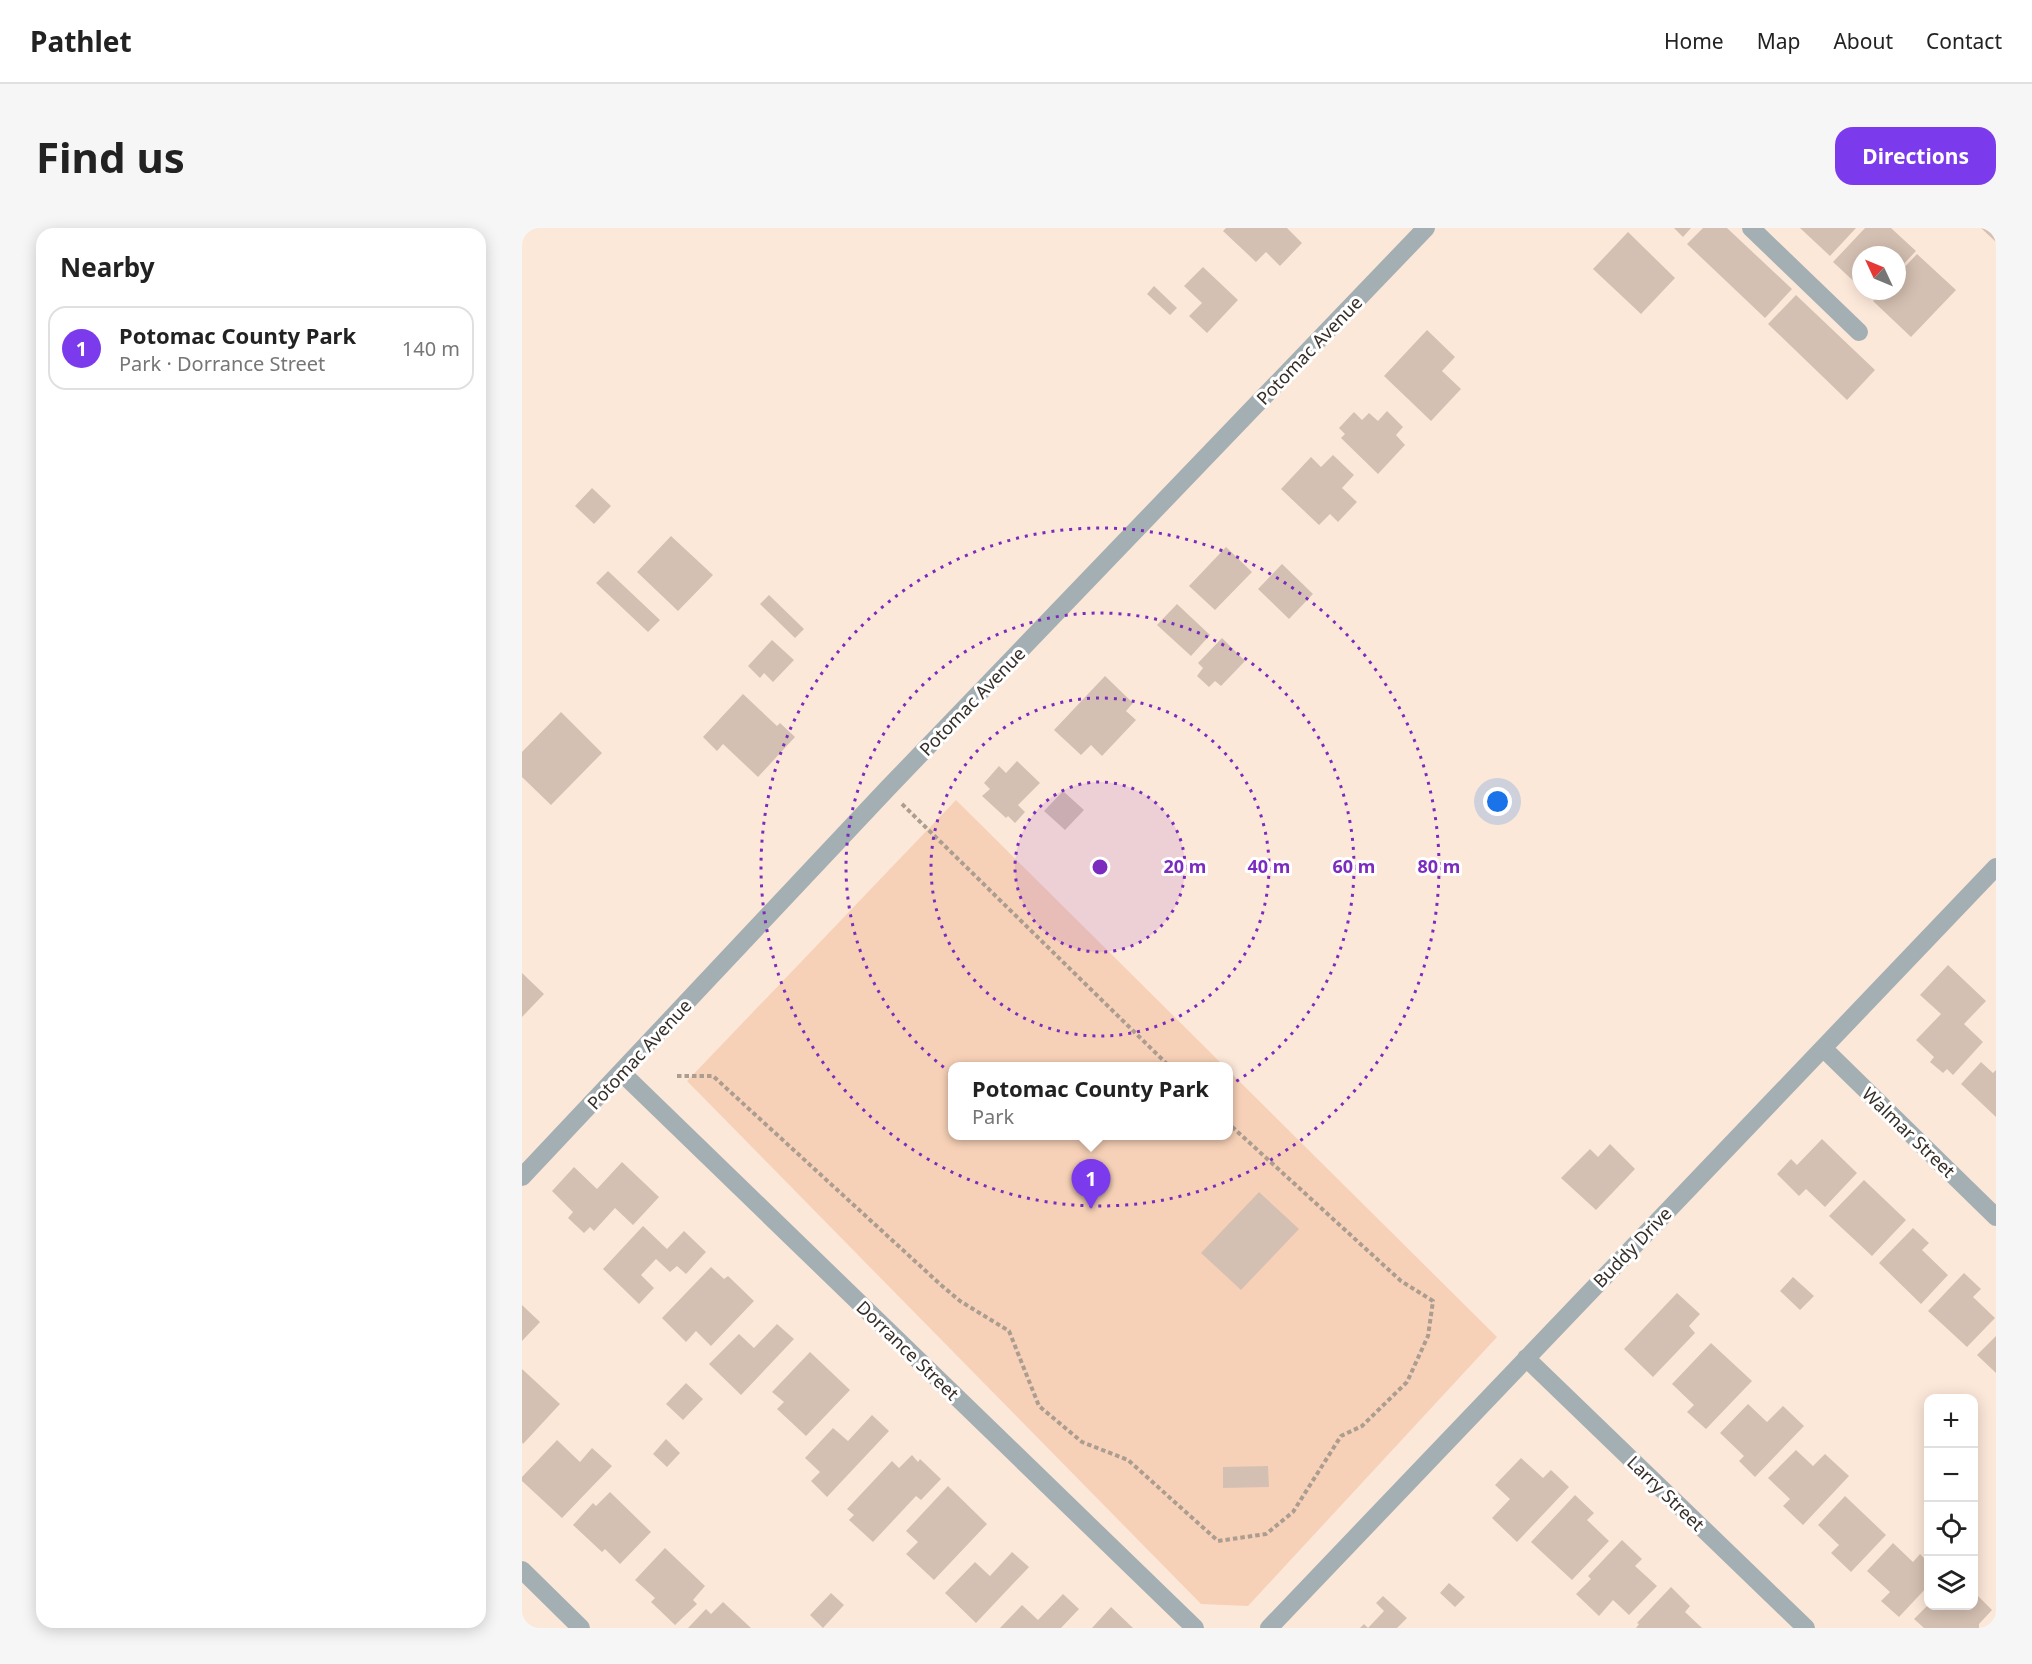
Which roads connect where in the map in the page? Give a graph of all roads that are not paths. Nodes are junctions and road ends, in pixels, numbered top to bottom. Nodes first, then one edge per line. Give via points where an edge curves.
1 (1426, 228) edge
2 (1751, 228) edge
3 (1859, 332) dead end
4 (1996, 867) edge
5 (1823, 1048) junction
6 (622, 1073) junction
7 (522, 1177) edge
8 (1996, 1216) edge
9 (1526, 1358) junction
10 (522, 1570) edge
11 (581, 1628) edge
12 (1195, 1628) edge
13 (1269, 1628) edge
14 (1806, 1628) edge

1 - 6 street, Potomac Avenue via 887,789
2 - 3 street
4 - 5 street, Buddy Drive
5 - 8 street, Walmar Street
5 - 9 street, Buddy Drive
6 - 7 street, Potomac Avenue
6 - 12 street, Dorrance Street
9 - 13 street, Buddy Drive
9 - 14 street, Larry Street
10 - 11 street

